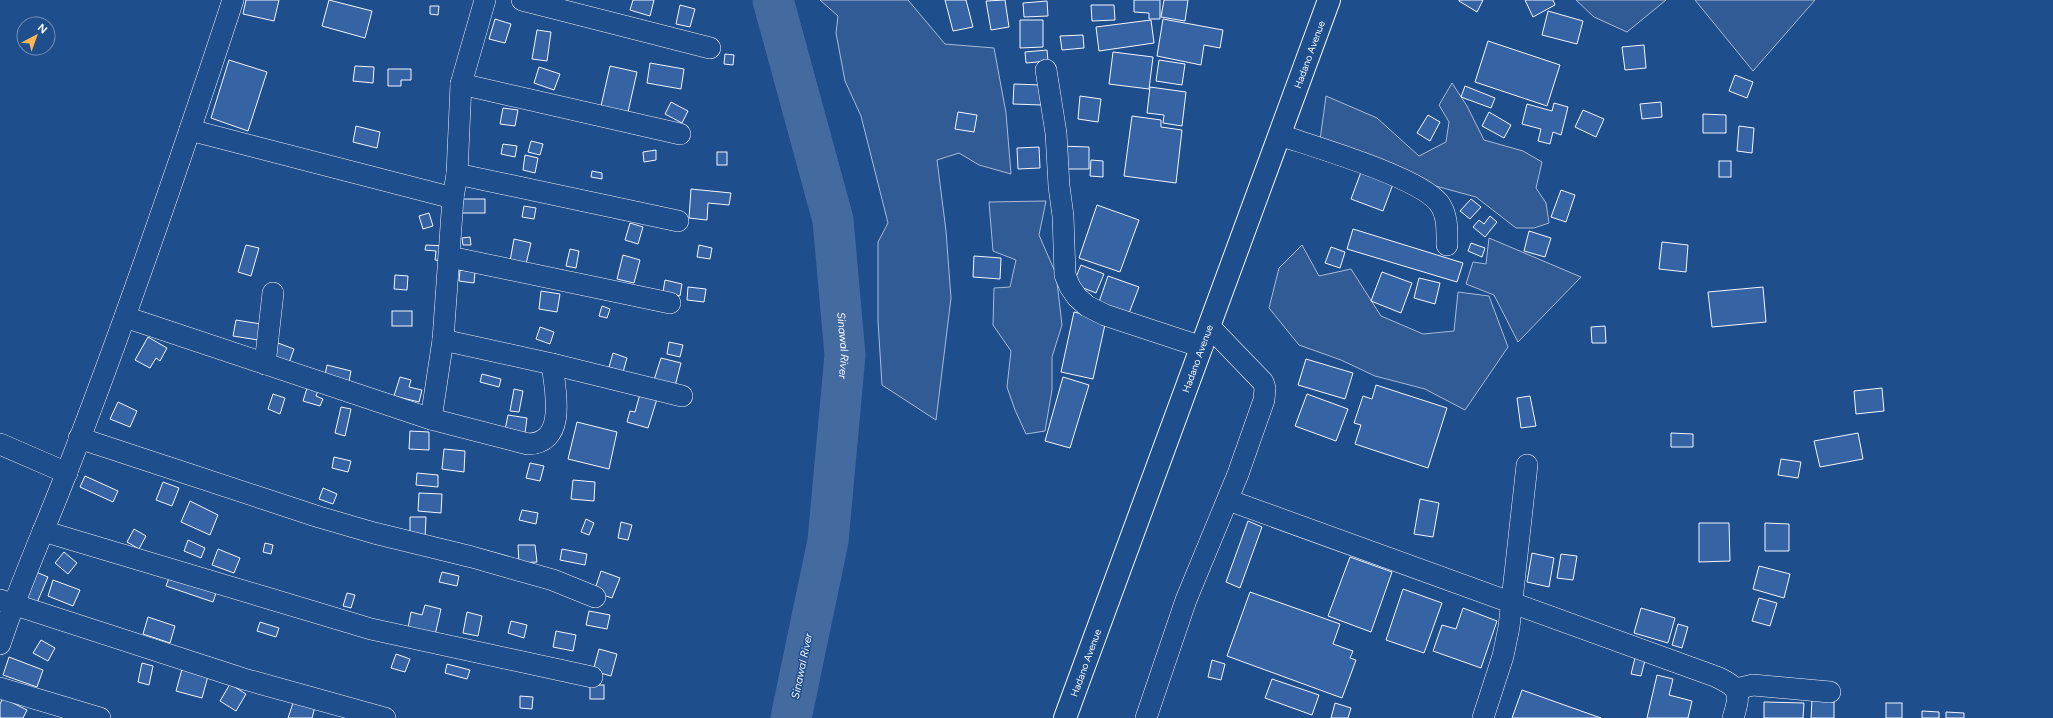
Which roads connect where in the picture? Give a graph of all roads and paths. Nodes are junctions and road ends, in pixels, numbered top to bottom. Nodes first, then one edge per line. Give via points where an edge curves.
1 (233, 0) edge
2 (485, 0) edge
3 (522, 0) edge
4 (1329, 0) edge
5 (710, 48) dead end
6 (1046, 70) dead end
7 (461, 84) junction
8 (190, 130) junction
9 (680, 134) dead end
10 (1280, 134) junction
11 (456, 174) junction
12 (453, 198) junction
13 (678, 221) dead end
14 (1447, 244) dead end
15 (450, 257) junction
16 (273, 293) dead end
17 (670, 303) dead end
18 (125, 317) junction
19 (1210, 326) junction
20 (443, 340) junction
21 (1202, 347) junction
22 (265, 364) junction
23 (552, 364) junction
24 (682, 396) dead end
25 (431, 419) junction
26 (79, 438) junction
27 (0, 444) edge
28 (1527, 465) dead end
29 (66, 473) junction
30 (1228, 500) junction
31 (43, 531) junction
32 (596, 598) dead end
33 (7, 602) edge
34 (1512, 603) junction
35 (0, 644) edge
36 (592, 676) dead end
37 (0, 688) edge
38 (1736, 689) junction
39 (1830, 692) dead end
40 (100, 718) edge
41 (385, 718) edge
42 (1065, 718) edge
43 (1146, 718) edge
44 (1483, 718) edge
45 (1733, 718) edge

1 - 8 street
2 - 7 street
3 - 5 street
4 - 10 main road, Hadano Avenue
6 - 21 street via 1056,132 1065,275 1070,287 1087,306 1105,315
7 - 9 street
7 - 11 street
8 - 12 street
8 - 18 street
10 - 14 street via 1396,177 1431,195 1444,211
10 - 19 main road, Hadano Avenue
11 - 12 street
11 - 13 street
12 - 15 street
15 - 17 street
15 - 20 street
16 - 22 street
18 - 22 street
18 - 26 street
19 - 21 main road, Hadano Avenue
19 - 30 street via 1258,376 1265,388 1264,400
20 - 23 street
20 - 25 street
21 - 42 main road, Hadano Avenue
22 - 25 street
23 - 24 street
23 - 25 street via 557,405 555,422 551,434 538,444 528,444
26 - 29 street
26 - 32 street via 319,517 553,580
27 - 29 street
28 - 34 street
29 - 31 street
30 - 34 street
30 - 43 street via 1186,600
31 - 33 street
31 - 36 street via 371,629
33 - 35 street
33 - 41 street via 244,679
34 - 38 street via 1697,668 1731,684
34 - 44 street via 1503,656
37 - 40 street
38 - 39 street via 1752,685
38 - 45 street via 1738,704

